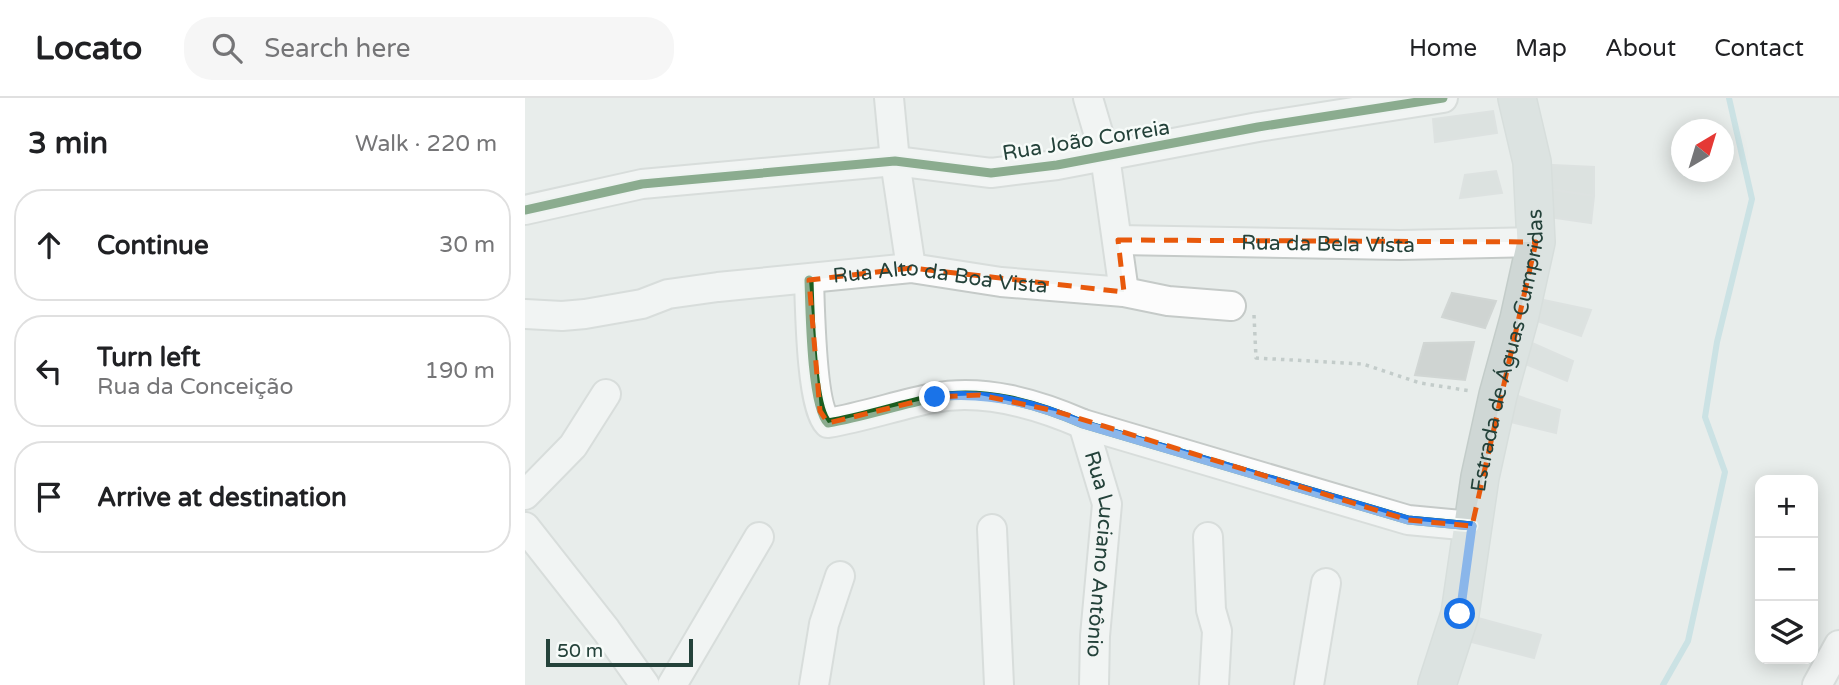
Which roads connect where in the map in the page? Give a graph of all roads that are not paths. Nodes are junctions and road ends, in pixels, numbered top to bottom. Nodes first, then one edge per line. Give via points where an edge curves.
1 (890, 98) edge
2 (1089, 98) edge
3 (1443, 98) edge
4 (1517, 98) edge
5 (1105, 156) junction
6 (895, 161) junction
7 (525, 210) edge
8 (1118, 240) junction
9 (1536, 242) junction
10 (911, 268) junction
11 (809, 280) junction
12 (1124, 292) junction
13 (1231, 306) road end
14 (525, 314) edge
15 (606, 394) dead end
16 (1083, 424) junction
17 (525, 495) edge
18 (1472, 526) junction
19 (525, 527) edge
20 (992, 529) dead end
21 (759, 537) dead end
22 (1208, 537) dead end
23 (839, 576) dead end
24 (1326, 583) dead end
25 (1839, 645) edge
26 (645, 685) edge
27 (673, 685) edge
28 (814, 685) edge
29 (999, 685) edge
30 (1094, 685) edge
31 (1214, 685) edge
32 (1309, 685) edge
33 (1437, 685) edge
34 (1817, 685) edge

1 - 6 street
2 - 5 street
3 - 5 street, Rua João Correia
4 - 9 main road, Estrada de Águas Cumpridas via 1532,162
5 - 6 street, Rua João Correia via 991,173
5 - 8 street
6 - 7 street, Rua João Correia via 642,184
6 - 10 street
8 - 9 street, Rua da Bela Vista via 1400,245
8 - 12 street
9 - 18 main road, Estrada de Águas Cumpridas
10 - 11 street, Rua Alto da Boa Vista
10 - 12 street, Rua Alto da Boa Vista via 1001,282
11 - 14 street, Rua Alto da Boa Vista via 718,286 585,314
11 - 16 street via 814,366 820,411 828,423 935,397 980,395 1055,411
12 - 13 street, Rua Alto da Boa Vista
15 - 17 street via 573,446
16 - 18 street via 1408,520
16 - 30 street, Rua Luciano Antônio via 1107,504
18 - 33 main road, Estrada de Águas Cumpridas via 1460,614
19 - 26 street
20 - 29 street
21 - 27 street
22 - 31 street via 1211,610 1217,631
23 - 28 street via 824,624
24 - 32 street
25 - 34 street

